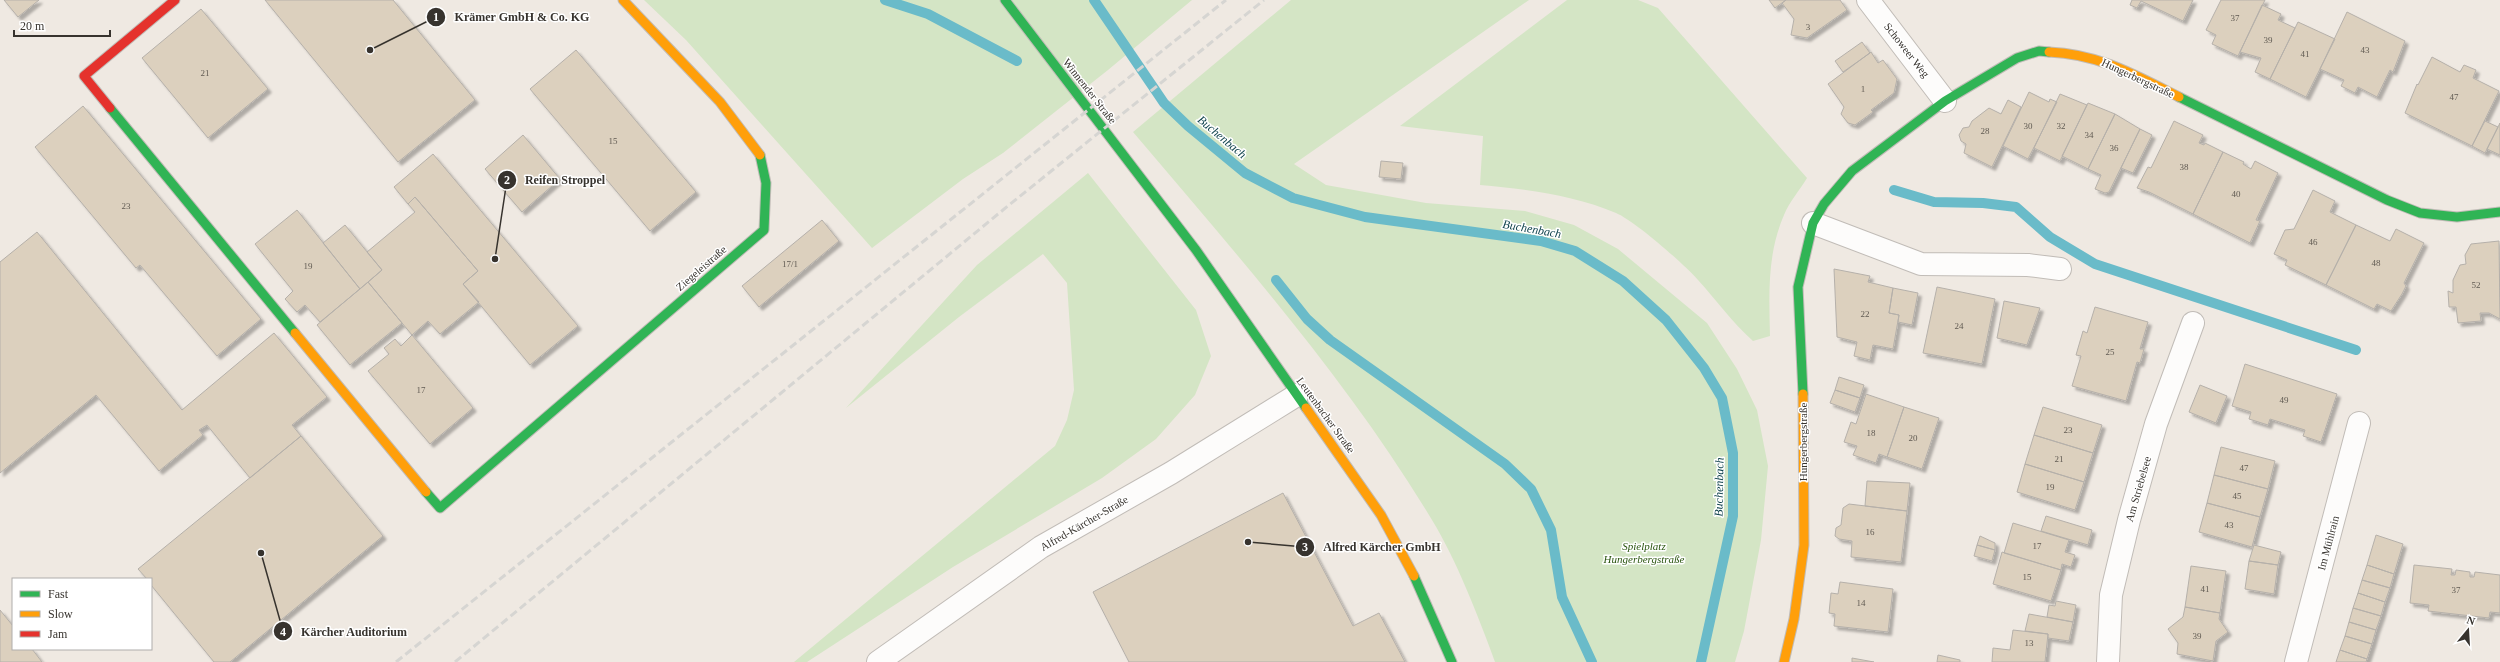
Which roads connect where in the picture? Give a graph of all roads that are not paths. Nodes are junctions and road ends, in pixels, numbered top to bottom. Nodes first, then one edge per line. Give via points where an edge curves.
1 (175, 0) edge
2 (623, 0) edge
3 (1006, 0) edge
4 (1868, 0) edge
5 (1946, 101) junction
6 (1156, 196) joint
7 (2500, 212) edge
8 (1813, 223) junction
9 (2060, 269) dead end
10 (2193, 322) dead end
11 (1296, 394) junction
12 (2359, 423) dead end
13 (878, 662) edge
14 (1452, 662) edge
15 (1784, 662) edge
16 (2108, 662) edge
17 (2296, 662) edge

1 - 2 street, Ziegeleistraße via 84,76 440,508 764,230 766,183 759,152 720,102
3 - 6 street, Winnender Straße
4 - 5 street, Schoweer Weg
5 - 7 street, Hungerbergstraße via 2017,58 2039,51 2075,53 2112,64 2387,200 2420,213 2457,217
5 - 8 street, Hungerbergstraße via 1852,171 1832,194
6 - 11 street, Leutenbacher Straße
8 - 9 street via 1921,264 2028,265
8 - 15 street, Hungerbergstraße via 1798,286 1803,397 1804,546 1794,619
10 - 16 street, Am Striebelsee via 2156,424 2129,520 2111,595
11 - 13 street, Alfred-Kärcher-Straße via 1171,473 1041,547
11 - 14 street, Leutenbacher Straße via 1381,516 1418,584
12 - 17 street, Im Mühlrain

